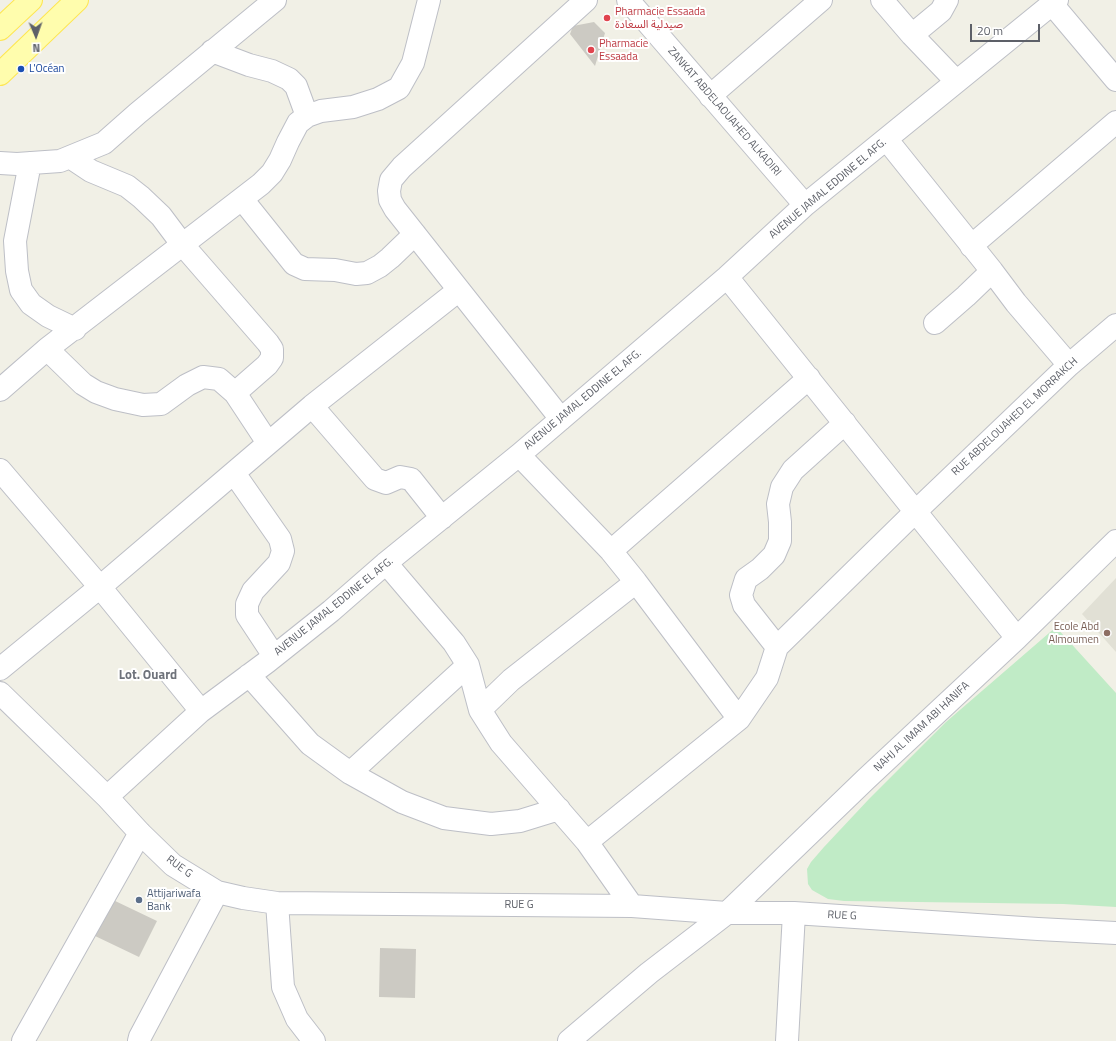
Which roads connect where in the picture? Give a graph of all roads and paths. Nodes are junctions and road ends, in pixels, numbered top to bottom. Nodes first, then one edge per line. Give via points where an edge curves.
1 (31, 0) edge
2 (77, 0) edge
3 (275, 0) edge
4 (429, 0) edge
5 (586, 0) edge
6 (628, 0) edge
7 (821, 0) edge
8 (882, 0) edge
9 (946, 0) edge
10 (1054, 2) edge
11 (0, 29) edge
12 (912, 35) junction
13 (212, 51) junction
14 (0, 74) edge
15 (1116, 80) edge
16 (956, 81) junction
17 (710, 96) junction
18 (306, 116) junction
19 (1116, 122) edge
20 (887, 140) junction
21 (70, 156) junction
22 (0, 163) edge
23 (30, 163) junction
24 (242, 199) junction
25 (805, 205) junction
26 (415, 234) junction
27 (182, 244) junction
28 (971, 246) junction
29 (992, 271) junction
30 (728, 277) junction
31 (459, 290) junction
32 (935, 323) dead end
33 (1116, 325) edge
34 (74, 329) junction
35 (47, 349) junction
36 (1069, 364) junction
37 (809, 378) junction
38 (0, 390) edge
39 (235, 393) junction
40 (312, 406) junction
41 (561, 419) junction
42 (846, 423) junction
43 (268, 443) junction
44 (519, 455) junction
45 (0, 470) edge
46 (234, 473) junction
47 (915, 512) junction
48 (442, 518) junction
49 (1116, 541) edge
50 (610, 551) junction
51 (386, 563) junction
52 (636, 582) junction
53 (100, 587) junction
54 (1018, 638) junction
55 (777, 647) junction
56 (274, 656) junction
57 (468, 665) junction
58 (0, 670) edge
59 (248, 675) junction
60 (0, 693) edge
61 (480, 710) junction
62 (201, 711) junction
63 (739, 718) junction
64 (350, 773) junction
65 (107, 797) junction
66 (558, 809) junction
67 (140, 833) junction
68 (587, 842) junction
69 (216, 892) junction
70 (277, 903) junction
71 (632, 906) junction
72 (727, 913) junction
73 (794, 913) junction
74 (1116, 933) edge
75 (23, 1041) edge
76 (139, 1041) edge
77 (314, 1041) edge
78 (569, 1041) edge
79 (787, 1041) edge

1 - 11 main road
2 - 14 main road
3 - 13 street
4 - 18 street via 413,63 399,88 353,107 321,111
5 - 26 street via 402,167 391,180 390,200
6 - 17 street, ZANKAT ABDELAOUAHED ALKADIRI
7 - 17 street
8 - 12 street
9 - 12 street via 941,11
10 - 15 street
10 - 16 street, AVENUE JAMAL EDDINE EL AFG.
12 - 16 street
13 - 18 street via 289,79 296,86
13 - 21 street via 104,143
16 - 20 street, AVENUE JAMAL EDDINE EL AFG.
17 - 25 street, ZANKAT ABDELAOUAHED ALKADIRI
18 - 24 street via 298,123 272,173
19 - 28 street
20 - 25 street, AVENUE JAMAL EDDINE EL AFG.
20 - 28 street
21 - 23 street via 60,161
21 - 27 street via 91,171 127,186 136,193 161,216
22 - 23 street
23 - 34 street via 15,241 21,290 31,304
24 - 26 street via 294,264 305,269 368,273 390,258
24 - 27 street
25 - 30 street, AVENUE JAMAL EDDINE EL AFG.
26 - 31 street
27 - 34 street
27 - 39 street via 272,350 272,358 267,365
28 - 29 street
29 - 32 street
29 - 36 street
30 - 37 street
30 - 41 street, AVENUE JAMAL EDDINE EL AFG.
31 - 40 street
31 - 41 street
33 - 36 street, RUE ABDELOUAHED EL MORRAKCH
34 - 35 street
35 - 38 street
35 - 39 street via 83,384 115,399 143,405 160,404 203,377 219,379
36 - 47 street, RUE ABDELOUAHED EL MORRAKCH
37 - 42 street
37 - 50 street
39 - 43 street
40 - 43 street
40 - 48 street via 375,480 386,483 400,477 411,479
41 - 44 street, AVENUE JAMAL EDDINE EL AFG.
42 - 47 street
42 - 55 street via 793,470 782,487 778,504 780,541 774,555 746,579 740,594 744,605
43 - 46 street
44 - 48 street, AVENUE JAMAL EDDINE EL AFG.
44 - 50 street
45 - 53 street
46 - 53 street
46 - 56 street via 280,539 283,551 279,563 253,591 247,604 247,615
47 - 54 street
47 - 55 street, RUE ABDELOUAHED EL MORRAKCH
48 - 51 street, AVENUE JAMAL EDDINE EL AFG.
49 - 54 street, NAHJ AL IMAM ABI HANIFA
50 - 52 street
51 - 56 street, AVENUE JAMAL EDDINE EL AFG.
51 - 57 street via 454,643
52 - 61 street via 512,680
52 - 63 street
53 - 58 street
53 - 62 street
54 - 72 street, NAHJ AL IMAM ABI HANIFA
55 - 63 street via 767,678
56 - 59 street, AVENUE JAMAL EDDINE EL AFG.
57 - 61 street
57 - 64 street
59 - 62 street, AVENUE JAMAL EDDINE EL AFG.
59 - 64 street via 310,744
60 - 65 street, RUE G
61 - 66 street via 501,743
62 - 65 street, AVENUE JAMAL EDDINE EL AFG.
63 - 68 street
64 - 66 street via 402,802 444,818 491,824 520,821
65 - 67 street, RUE G
66 - 68 street
67 - 69 street, RUE G via 173,865
67 - 75 street
68 - 71 street
69 - 70 street, RUE G
69 - 76 street
70 - 71 street, RUE G
70 - 77 street via 283,987 297,1018
71 - 72 street, RUE G
72 - 73 street, RUE G
72 - 78 street, NAHJ AL IMAM ABI HANIFA via 649,973
73 - 74 street, RUE G
73 - 79 street

